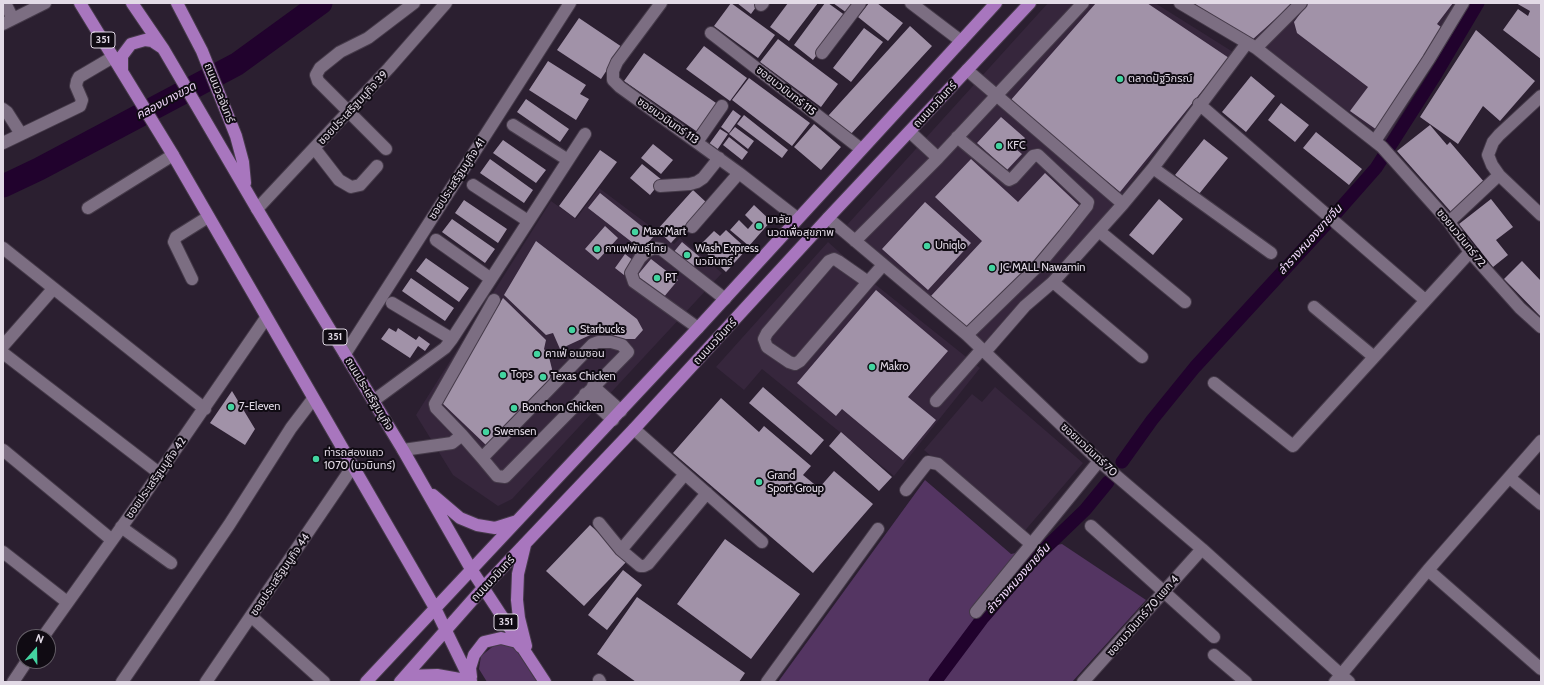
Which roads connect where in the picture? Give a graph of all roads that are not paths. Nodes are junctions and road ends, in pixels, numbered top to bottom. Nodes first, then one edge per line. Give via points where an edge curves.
1 (5, 3) edge
2 (44, 3) edge
3 (80, 3) edge
4 (132, 3) edge
5 (177, 3) edge
6 (414, 3) edge
7 (446, 3) edge
8 (570, 3) edge
9 (661, 3) edge
10 (860, 3) edge
11 (911, 3) edge
12 (996, 3) edge
13 (1030, 3) edge
14 (1084, 3) edge
15 (1180, 3) edge
16 (1301, 3) edge
17 (1463, 3) edge
18 (8, 22) edge
19 (711, 33) dead end
20 (961, 41) junction
21 (1251, 45) junction
22 (164, 50) junction
23 (822, 53) dead end
24 (113, 57) junction
25 (967, 70) junction
26 (125, 78) junction
27 (996, 96) junction
28 (1541, 96) edge
29 (1200, 104) junction
30 (722, 106) dead end
31 (3, 109) edge
32 (349, 112) junction
33 (513, 125) dead end
34 (910, 132) junction
35 (22, 134) junction
36 (585, 134) dead end
37 (957, 137) junction
38 (697, 142) junction
39 (3, 143) edge
40 (1378, 144) junction
41 (315, 149) junction
42 (386, 149) dead end
43 (860, 149) junction
44 (173, 155) junction
45 (719, 158) junction
46 (938, 158) junction
47 (568, 160) junction
48 (377, 166) dead end
49 (1153, 168) junction
50 (739, 173) junction
51 (1499, 175) junction
52 (473, 185) dead end
53 (660, 186) dead end
54 (245, 188) junction
55 (1123, 204) junction
56 (88, 208) dead end
57 (257, 209) junction
58 (1541, 215) edge
59 (208, 217) junction
60 (797, 218) junction
61 (828, 218) junction
62 (528, 221) junction
63 (1448, 222) junction
64 (692, 227) dead end
65 (1099, 231) junction
66 (436, 240) dead end
67 (855, 241) junction
68 (3, 248) edge
69 (1470, 252) junction
70 (1271, 253) dead end
71 (883, 265) junction
72 (192, 279) dead end
73 (491, 279) junction
74 (868, 282) junction
75 (1053, 282) junction
76 (53, 289) junction
77 (725, 299) junction
78 (494, 300) dead end
79 (1425, 300) junction
80 (1186, 302) dead end
81 (392, 303) dead end
82 (1314, 307) dead end
83 (266, 318) junction
84 (1541, 327) edge
85 (698, 328) junction
86 (968, 335) junction
87 (452, 339) junction
88 (3, 346) edge
89 (983, 350) junction
90 (3, 353) edge
91 (345, 354) junction
92 (1374, 357) junction
93 (1142, 358) dead end
94 (1214, 383) dead end
95 (589, 390) junction
96 (313, 399) junction
97 (373, 401) junction
98 (936, 401) dead end
99 (205, 409) junction
100 (617, 415) junction
101 (634, 429) junction
102 (462, 435) junction
103 (1541, 441) edge
104 (3, 450) edge
105 (403, 450) junction
106 (482, 458) junction
107 (1099, 461) junction
108 (353, 466) junction
109 (159, 473) junction
110 (685, 474) junction
111 (1510, 478) junction
112 (424, 487) junction
113 (906, 490) dead end
114 (707, 493) junction
115 (1541, 504) edge
116 (518, 520) junction
117 (599, 523) dead end
118 (1091, 526) dead end
119 (121, 527) junction
120 (878, 529) dead end
121 (112, 540) junction
122 (762, 542) dead end
123 (1031, 544) junction
124 (525, 545) junction
125 (1202, 549) junction
126 (621, 550) junction
127 (3, 552) edge
128 (171, 563) dead end
129 (471, 569) junction
130 (1428, 570) junction
131 (483, 588) junction
132 (1164, 591) junction
133 (67, 602) junction
134 (436, 608) junction
135 (976, 612) dead end
136 (252, 617) junction
137 (48, 629) edge
138 (446, 630) junction
139 (1214, 637) dead end
140 (1214, 655) dead end
141 (529, 656) junction
142 (22, 669) edge
143 (1541, 669) edge
144 (403, 679) edge
145 (1342, 680) edge
146 (13, 682) edge
147 (122, 682) edge
148 (206, 682) edge
149 (324, 682) edge
150 (366, 682) edge
151 (471, 682) edge
152 (545, 682) edge
153 (768, 682) edge
154 (1083, 682) edge
155 (1246, 682) edge

1 - 18 street
2 - 18 street
3 - 24 main road, 351
4 - 22 main road, ถนนประเสริฐมนูกิจ / 351
5 - 54 main road, ถนนนวลจันทร์ via 202,51 238,142
6 - 32 street via 368,38 340,52 317,72 318,81
7 - 32 street, ซอยประเสริฐมนูกิจ 39
8 - 91 street, ซอยประเสริฐมนูกิจ 41
9 - 38 street, ซอยนวมินทร์ 113 via 617,62 613,80
10 - 23 street
11 - 20 street
12 - 20 main road, ถนนนวมินทร์
13 - 25 main road, ถนนนวมินทร์
14 - 27 street
15 - 21 street, ซอยนวมินทร์ 72
16 - 21 street
17 - 40 street
19 - 43 street, ซอยนวมินทร์ 115
20 - 43 main road, ถนนนวมินทร์
21 - 29 street
21 - 40 street, ซอยนวมินทร์ 72
22 - 26 main road via 152,41 130,44 125,49 120,63
22 - 54 main road, ถนนประเสริฐมนูกิจ / 351
24 - 26 main road, 351
24 - 35 street via 79,77 76,86 82,100 80,106
25 - 27 street
25 - 34 main road, ถนนนวมินทร์
26 - 44 main road, 351
27 - 37 street
27 - 55 street
28 - 51 street via 1493,142 1488,155
29 - 49 street
29 - 79 street
30 - 38 street
31 - 35 street
32 - 41 street, ซอยประเสริฐมนูกิจ 39
32 - 42 street
33 - 47 street
34 - 46 street
34 - 61 main road, ถนนนวมินทร์
35 - 39 street
36 - 47 street
37 - 46 street
37 - 86 street via 1009,180 1033,156 1038,155 1088,202 1038,265
38 - 45 street, ซอยนวมินทร์ 113
40 - 63 street, ซอยนวมินทร์ 72
41 - 48 street via 339,180 351,187 360,185
41 - 57 street, ซอยประเสริฐมนูกิจ 39
43 - 60 main road, ถนนนวมินทร์
44 - 56 street
44 - 59 main road, 351
45 - 50 street, ซอยนวมินทร์ 113
45 - 53 street via 697,182
46 - 67 street
47 - 62 street
49 - 55 street
49 - 70 street
50 - 60 street, ซอยนวมินทร์ 113
50 - 64 street
51 - 58 street
51 - 63 street
52 - 62 street
54 - 57 main road, ถนนประเสริฐมนูกิจ / 351
55 - 65 street
57 - 91 main road, ถนนประเสริฐมนูกิจ / 351
59 - 72 street via 176,237 174,242
59 - 83 main road, 351
60 - 77 main road, ถนนนวมินทร์
61 - 67 street, ซอยนวมินทร์ 70
61 - 101 main road, ถนนนวมินทร์
62 - 73 street
63 - 69 street, ซอยนวมินทร์ 72
65 - 75 street
65 - 80 street
66 - 73 street
67 - 71 street, ซอยนวมินทร์ 70
68 - 76 street
69 - 79 street
69 - 84 street, ซอยนวมินทร์ 72 via 1520,308
71 - 74 street
71 - 86 street, ซอยนวมินทร์ 70
73 - 87 street
74 - 74 street via 800,361 795,364 789,362 767,347 764,339 767,333 829,260 838,261
75 - 89 street via 1024,306
75 - 93 street
76 - 88 street
76 - 99 street
77 - 85 main road, ถนนนวมินทร์
77 - 85 street via 661,249 647,251 640,258 631,272 634,282
78 - 102 street via 435,404
79 - 92 street
81 - 87 street
82 - 92 street
83 - 96 main road, 351
83 - 99 street, ซอยประเสริฐมนูกิจ 42
85 - 100 main road, ถนนนวมินทร์
86 - 89 street, ซอยนวมินทร์ 70
87 - 97 street via 444,348
89 - 98 street
89 - 107 street, ซอยนวมินทร์ 70
90 - 109 street
91 - 97 main road, ถนนประเสริฐมนูกิจ / 351
92 - 94 street via 1293,446
95 - 100 street
95 - 106 street via 505,477 497,476
95 - 106 street via 628,352 626,348 606,342 593,344
96 - 108 main road, 351
96 - 147 street via 291,428 230,525
97 - 105 main road, ถนนประเสริฐมนูกิจ / 351
99 - 109 street, ซอยประเสริฐมนูกิจ 42
100 - 116 main road, ถนนนวมินทร์
101 - 110 street
101 - 124 main road, ถนนนวมินทร์
102 - 105 street via 452,443
102 - 106 street
103 - 111 street
104 - 121 street
105 - 112 main road, ถนนประเสริฐมนูกิจ / 351
107 - 123 street
107 - 125 street, ซอยนวมินทร์ 70
108 - 134 main road, 351
108 - 136 street, ซอยประเสริฐมนูกิจ 44
109 - 119 street, ซอยประเสริฐมนูกิจ 42
110 - 114 street
110 - 126 street
111 - 115 street
111 - 130 street
112 - 116 main road via 460,518 477,525 495,528
112 - 129 main road, ถนนประเสริฐมนูกิจ / 351
113 - 123 street via 928,462 938,464
114 - 122 street
114 - 126 street via 648,564 640,566
116 - 129 main road, ถนนนวมินทร์
117 - 126 street
118 - 132 street
119 - 121 street, ซอยประเสริฐมนูกิจ 42
119 - 128 street
120 - 153 street
121 - 133 street, ซอยประเสริฐมนูกิจ 42
123 - 135 street
124 - 131 main road, ถนนนวมินทร์
124 - 141 main road via 518,574 516,600 518,618
125 - 132 street, ซอยนวมินทร์ 70 แยก 4
125 - 145 street, ซอยนวมินทร์ 70
127 - 133 street
129 - 131 main road, ถนนประเสริฐมนูกิจ / 351
129 - 134 main road, ถนนนวมินทร์
130 - 143 street
130 - 145 street
131 - 138 main road, ถนนนวมินทร์
131 - 141 main road, ถนนประเสริฐมนูกิจ / 351
132 - 139 street
132 - 154 street, ซอยนวมินทร์ 70 แยก 4
133 - 137 street, ซอยประเสริฐมนูกิจ 42
134 - 138 main road, 351
134 - 150 main road, ถนนนวมินทร์
136 - 148 street, ซอยประเสริฐมนูกิจ 44
136 - 149 street
138 - 144 main road, ถนนนวมินทร์
138 - 151 main road, 351
140 - 155 street
141 - 151 main road via 517,642 501,638 484,642 474,655 470,668
141 - 152 main road, ถนนประเสริฐมนูกิจ / 351
142 - 146 street
144 - 151 main road via 437,675

